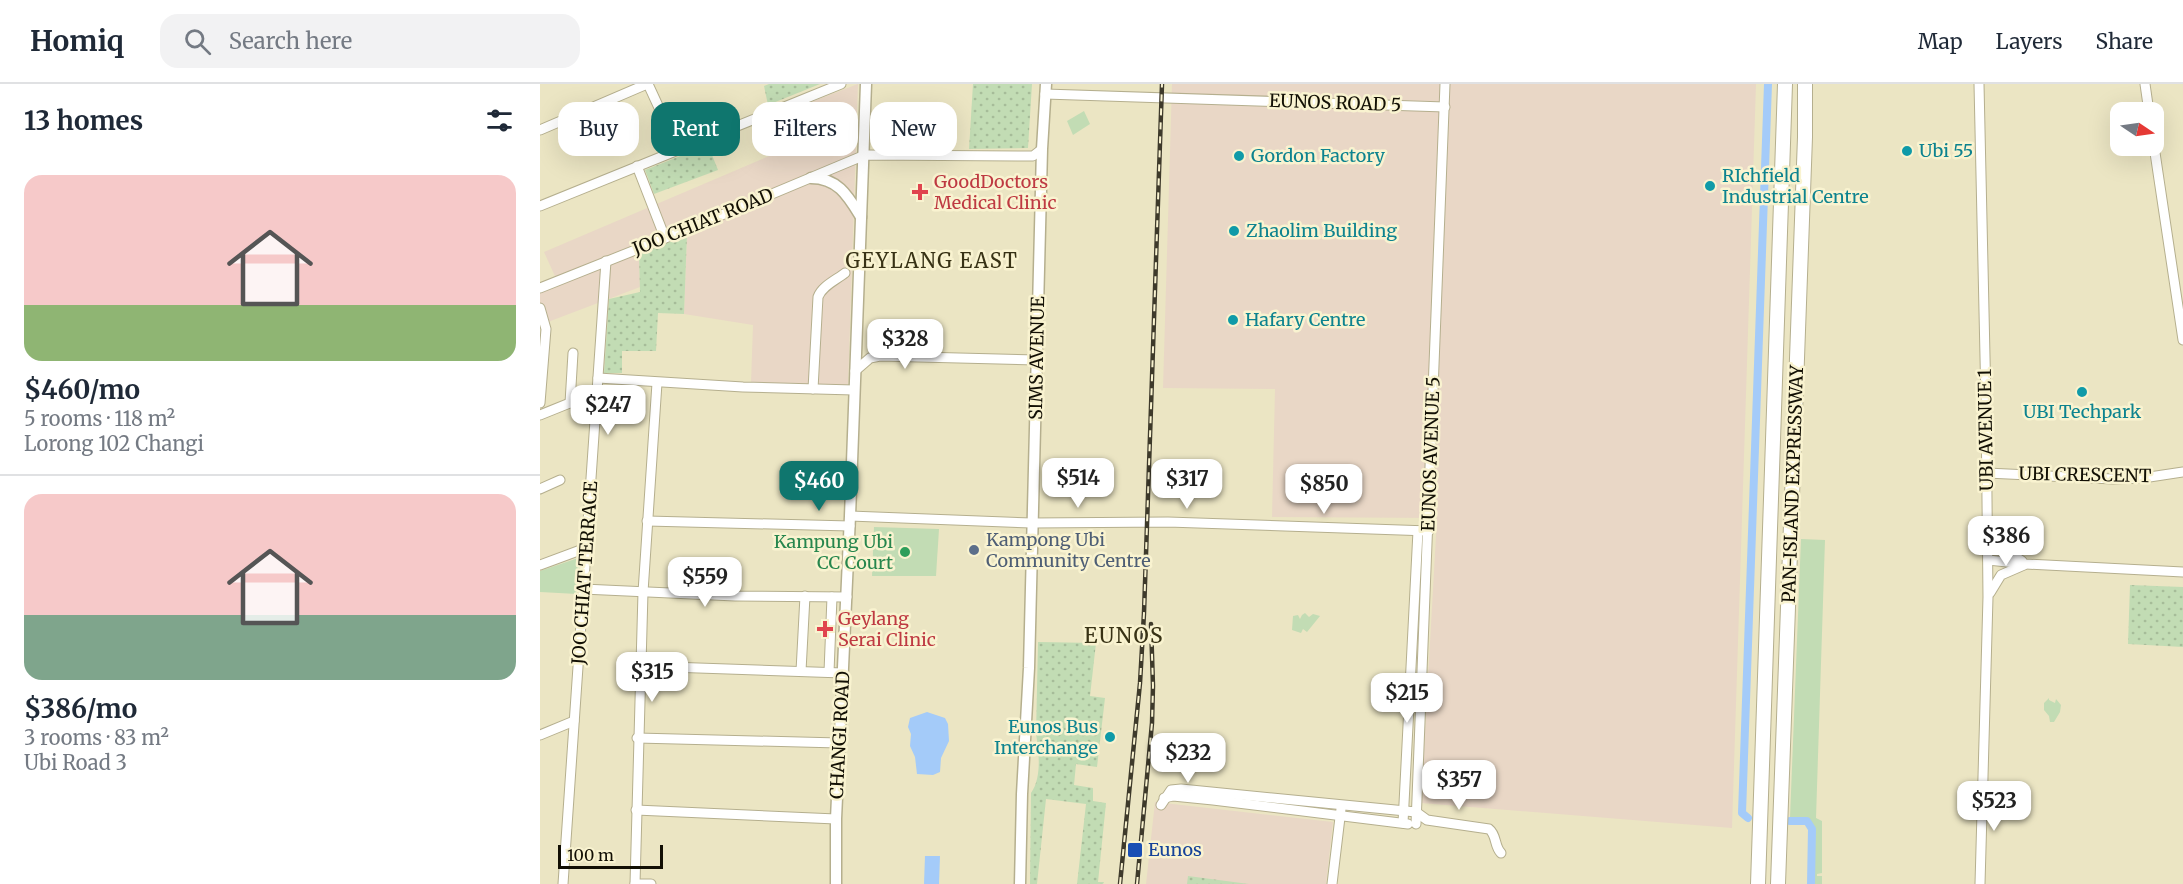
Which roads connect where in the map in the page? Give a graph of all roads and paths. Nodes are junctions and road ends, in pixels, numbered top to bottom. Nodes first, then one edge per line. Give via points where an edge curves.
1 (647, 84) edge
2 (841, 84) edge
3 (866, 84) edge
4 (1445, 84) edge
5 (1785, 84) edge
6 (1805, 84) edge
7 (1810, 84) edge
8 (1979, 84) edge
9 (2145, 84) edge
10 (1046, 89) edge
11 (656, 102) edge
12 (2148, 102) edge
13 (1445, 106) junction
14 (740, 124) edge
15 (540, 130) edge
16 (1805, 137) junction
17 (1042, 149) junction
18 (865, 155) junction
19 (661, 156) edge
20 (2155, 156) edge
21 (637, 166) junction
22 (811, 178) junction
23 (540, 206) edge
24 (861, 218) junction
25 (665, 238) junction
26 (606, 261) junction
27 (845, 273) dead end
28 (540, 288) edge
29 (540, 308) edge
30 (2183, 340) edge
31 (573, 352) dead end
32 (1036, 360) junction
33 (855, 371) junction
34 (598, 378) junction
35 (657, 382) junction
36 (813, 389) junction
37 (854, 390) junction
38 (597, 392) junction
39 (540, 403) edge
40 (570, 403) junction
41 (540, 415) edge
42 (1987, 472) junction
43 (2183, 472) edge
44 (560, 480) dead end
45 (540, 489) edge
46 (647, 521) junction
47 (850, 521) junction
48 (1032, 523) junction
49 (1988, 526) junction
50 (1418, 531) junction
51 (1429, 531) junction
52 (586, 548) junction
53 (1988, 560) junction
54 (2026, 564) junction
55 (540, 566) edge
56 (2183, 573) edge
57 (583, 589) junction
58 (643, 592) junction
59 (805, 597) junction
60 (832, 597) junction
61 (847, 597) junction
62 (1988, 597) junction
63 (640, 666) junction
64 (801, 671) junction
65 (829, 672) junction
66 (843, 673) junction
67 (574, 721) junction
68 (540, 735) edge
69 (637, 738) junction
70 (839, 743) junction
71 (1163, 801) dead end
72 (636, 810) junction
73 (1341, 810) junction
74 (1404, 810) junction
75 (1416, 812) junction
76 (836, 819) junction
77 (1427, 820) junction
78 (1403, 823) junction
79 (1416, 824) junction
80 (1494, 836) junction
81 (1486, 851) dead end
82 (1501, 853) dead end
83 (563, 884) edge
84 (635, 884) edge
85 (651, 884) edge
86 (836, 884) edge
87 (1020, 884) edge
88 (1332, 884) edge
89 (1758, 884) edge
90 (1778, 884) edge
91 (1980, 884) edge

1 - 11 street
1 - 15 street
2 - 14 street
3 - 18 main road, CHANGI ROAD
4 - 13 street, EUNOS AVENUE 5
5 - 89 highway, PAN-ISLAND EXPRESSWAY
6 - 16 highway, PAN-ISLAND EXPRESSWAY
7 - 16 highway
8 - 42 street, UBI AVENUE 1
9 - 12 street
10 - 13 street, EUNOS ROAD 5
10 - 17 main road, SIMS AVENUE
13 - 51 street, EUNOS AVENUE 5
16 - 90 highway, PAN-ISLAND EXPRESSWAY
17 - 18 street via 1033,156
17 - 32 main road, SIMS AVENUE
18 - 22 street, JOO CHIAT ROAD
18 - 24 main road, CHANGI ROAD
19 - 21 street
20 - 30 street
21 - 23 street
21 - 25 street
22 - 24 main road via 837,184
22 - 25 street, JOO CHIAT ROAD
24 - 33 main road, CHANGI ROAD
25 - 26 street, JOO CHIAT ROAD
26 - 28 street, JOO CHIAT ROAD
26 - 34 street, JOO CHIAT TERRACE
27 - 36 street via 820,291 818,297
29 - 39 street via 546,328
31 - 40 street
32 - 33 street via 880,356 870,358
32 - 48 main road, SIMS AVENUE
33 - 37 main road, CHANGI ROAD
34 - 35 street
34 - 38 street, JOO CHIAT TERRACE
35 - 36 street
35 - 46 street
36 - 37 street
37 - 47 main road, CHANGI ROAD
38 - 40 street
38 - 52 street, JOO CHIAT TERRACE
40 - 41 street
42 - 43 street, UBI CRESCENT via 2113,479
42 - 49 street, UBI AVENUE 1
44 - 45 street
46 - 47 street via 788,525
46 - 58 street
47 - 48 street
47 - 61 main road, CHANGI ROAD
48 - 50 street via 1168,522
48 - 87 main road, SIMS AVENUE
49 - 53 street, UBI AVENUE 1
49 - 54 street via 2001,547
50 - 51 street
50 - 74 street, EUNOS AVENUE 5
51 - 75 street, EUNOS AVENUE 5
52 - 55 street
52 - 57 street, JOO CHIAT TERRACE
53 - 54 street
53 - 62 street, UBI AVENUE 1
54 - 56 street
54 - 62 street via 2001,575
57 - 58 street
57 - 67 street, JOO CHIAT TERRACE
58 - 59 street
58 - 63 street
59 - 60 street
59 - 64 street
60 - 61 street
60 - 65 street
61 - 66 main road, CHANGI ROAD
62 - 91 street, UBI AVENUE 1
63 - 64 street
63 - 69 street
64 - 65 street
65 - 66 street
66 - 70 main road, CHANGI ROAD
67 - 68 street
67 - 83 street, JOO CHIAT TERRACE
69 - 70 street
69 - 72 street
70 - 76 main road, CHANGI ROAD
71 - 73 street via 1171,790 1181,789
72 - 76 street
72 - 84 street
73 - 74 street
73 - 78 street
73 - 88 street
74 - 75 street
74 - 78 street, EUNOS AVENUE 5
75 - 77 street
75 - 79 street, EUNOS AVENUE 5
76 - 86 main road, CHANGI ROAD
77 - 79 street
77 - 80 street via 1486,828
78 - 79 street
80 - 81 street
80 - 82 street
84 - 85 street

